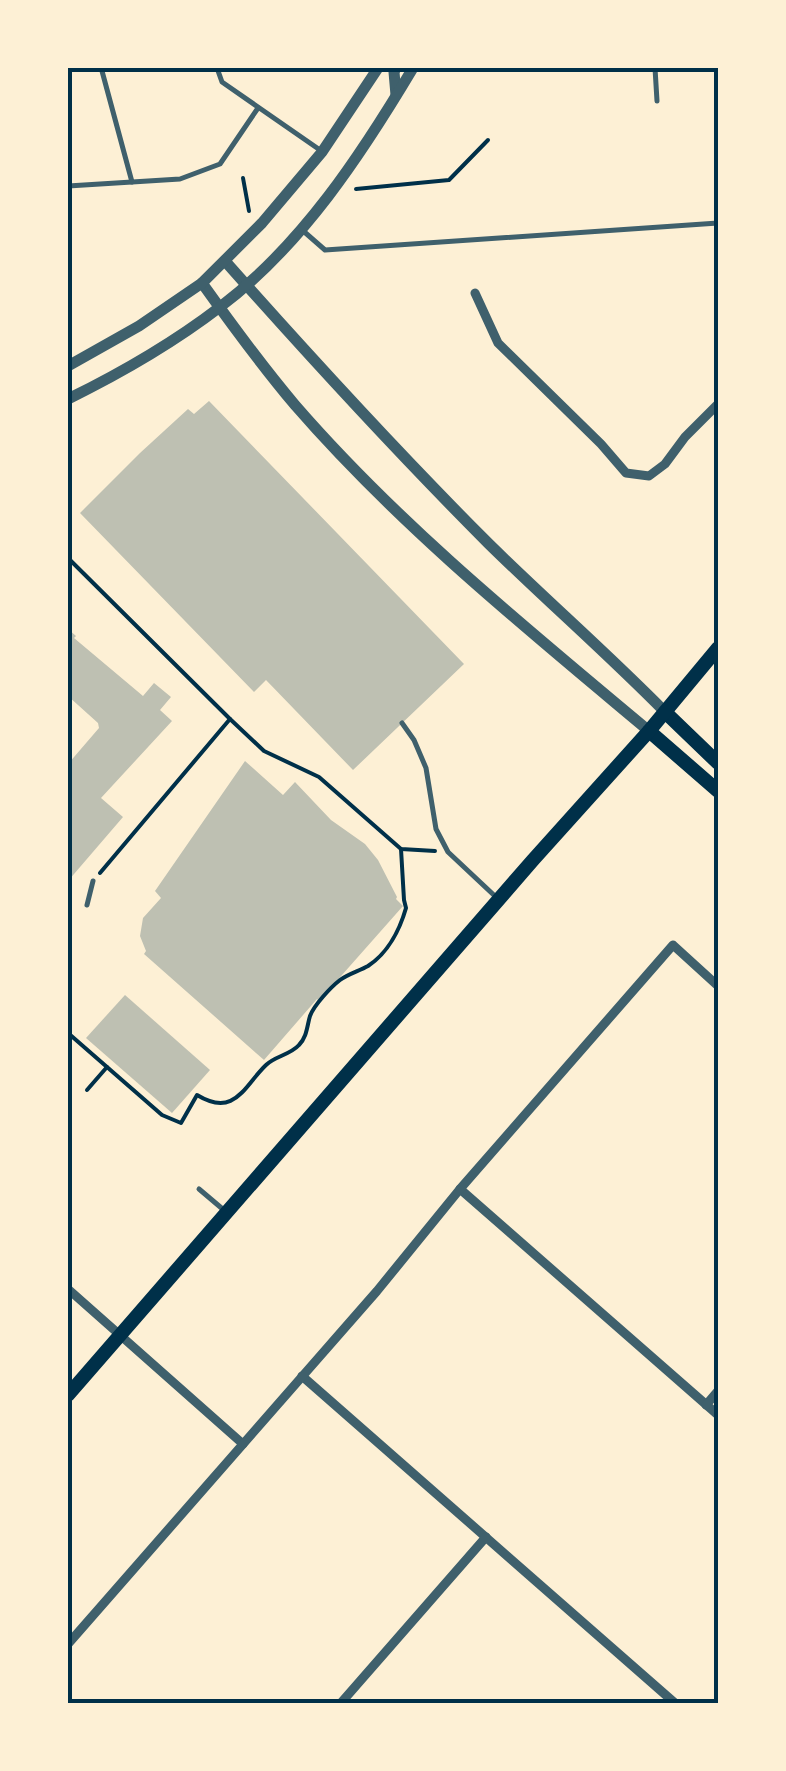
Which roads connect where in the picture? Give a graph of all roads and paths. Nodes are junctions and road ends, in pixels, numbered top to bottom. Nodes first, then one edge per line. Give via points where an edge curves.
1 (104, 68) edge
2 (217, 68) edge
3 (378, 68) edge
4 (396, 68) edge
5 (412, 68) edge
6 (493, 68) edge
7 (556, 68) edge
8 (655, 68) edge
9 (396, 95) junction
10 (657, 101) dead end
11 (258, 108) junction
12 (488, 140) dead end
13 (322, 152) junction
14 (242, 178) dead end
15 (132, 182) junction
16 (68, 186) edge
17 (356, 189) dead end
18 (249, 211) dead end
19 (718, 224) edge
20 (301, 229) junction
21 (226, 261) junction
22 (202, 284) junction
23 (246, 284) junction
24 (475, 293) dead end
25 (220, 308) junction
26 (68, 366) edge
27 (68, 398) edge
28 (718, 404) edge
29 (68, 558) edge
30 (718, 648) edge
31 (665, 712) junction
32 (230, 720) junction
33 (402, 723) dead end
34 (648, 731) junction
35 (718, 763) edge
36 (718, 791) edge
37 (401, 849) junction
38 (448, 852) junction
39 (93, 881) joint
40 (500, 900) junction
41 (87, 904) dead end
42 (718, 986) edge
43 (68, 1033) edge
44 (107, 1067) junction
45 (87, 1090) dead end
46 (200, 1188) dead end
47 (460, 1188) junction
48 (227, 1213) junction
49 (68, 1289) edge
50 (119, 1336) junction
51 (302, 1376) junction
52 (718, 1391) edge
53 (68, 1395) edge
54 (706, 1404) junction
55 (718, 1415) edge
56 (243, 1444) junction
57 (486, 1537) junction
58 (68, 1644) edge
59 (671, 1702) edge
60 (340, 1704) edge

1 - 15 lane
2 - 11 lane via 222,82
3 - 13 street
4 - 9 street
5 - 9 street
6 - 7 path
8 - 10 lane
9 - 20 street via 354,163
11 - 13 lane
11 - 15 lane via 220,164 180,179
12 - 17 path via 449,180
13 - 21 street
14 - 18 path
15 - 16 lane
19 - 20 lane via 325,250
20 - 23 street
21 - 22 street
21 - 23 street
22 - 25 street
22 - 26 street
23 - 25 street
23 - 31 street via 491,546
24 - 28 street via 498,343 626,472 649,476 666,464
25 - 27 street
25 - 34 street via 295,404 372,486
29 - 32 path
30 - 31 main road
31 - 34 main road
31 - 35 main road
32 - 37 path via 264,752 319,777
32 - 39 path
33 - 38 lane via 426,768 436,829
34 - 36 main road
34 - 40 main road
37 - 38 path
37 - 44 path via 406,908 389,944 368,966 341,979 311,1014 301,1043 265,1065 239,1097 212,1102 197,1095 181,1123
38 - 40 lane
39 - 41 lane
40 - 48 main road
42 - 47 street via 673,945
43 - 44 path
44 - 45 path
46 - 48 lane
47 - 51 street
47 - 54 street
48 - 50 main road
49 - 50 street
50 - 53 main road
50 - 56 street
51 - 56 street
51 - 57 street
52 - 54 street
54 - 55 street
56 - 58 street
57 - 59 street
57 - 60 street

